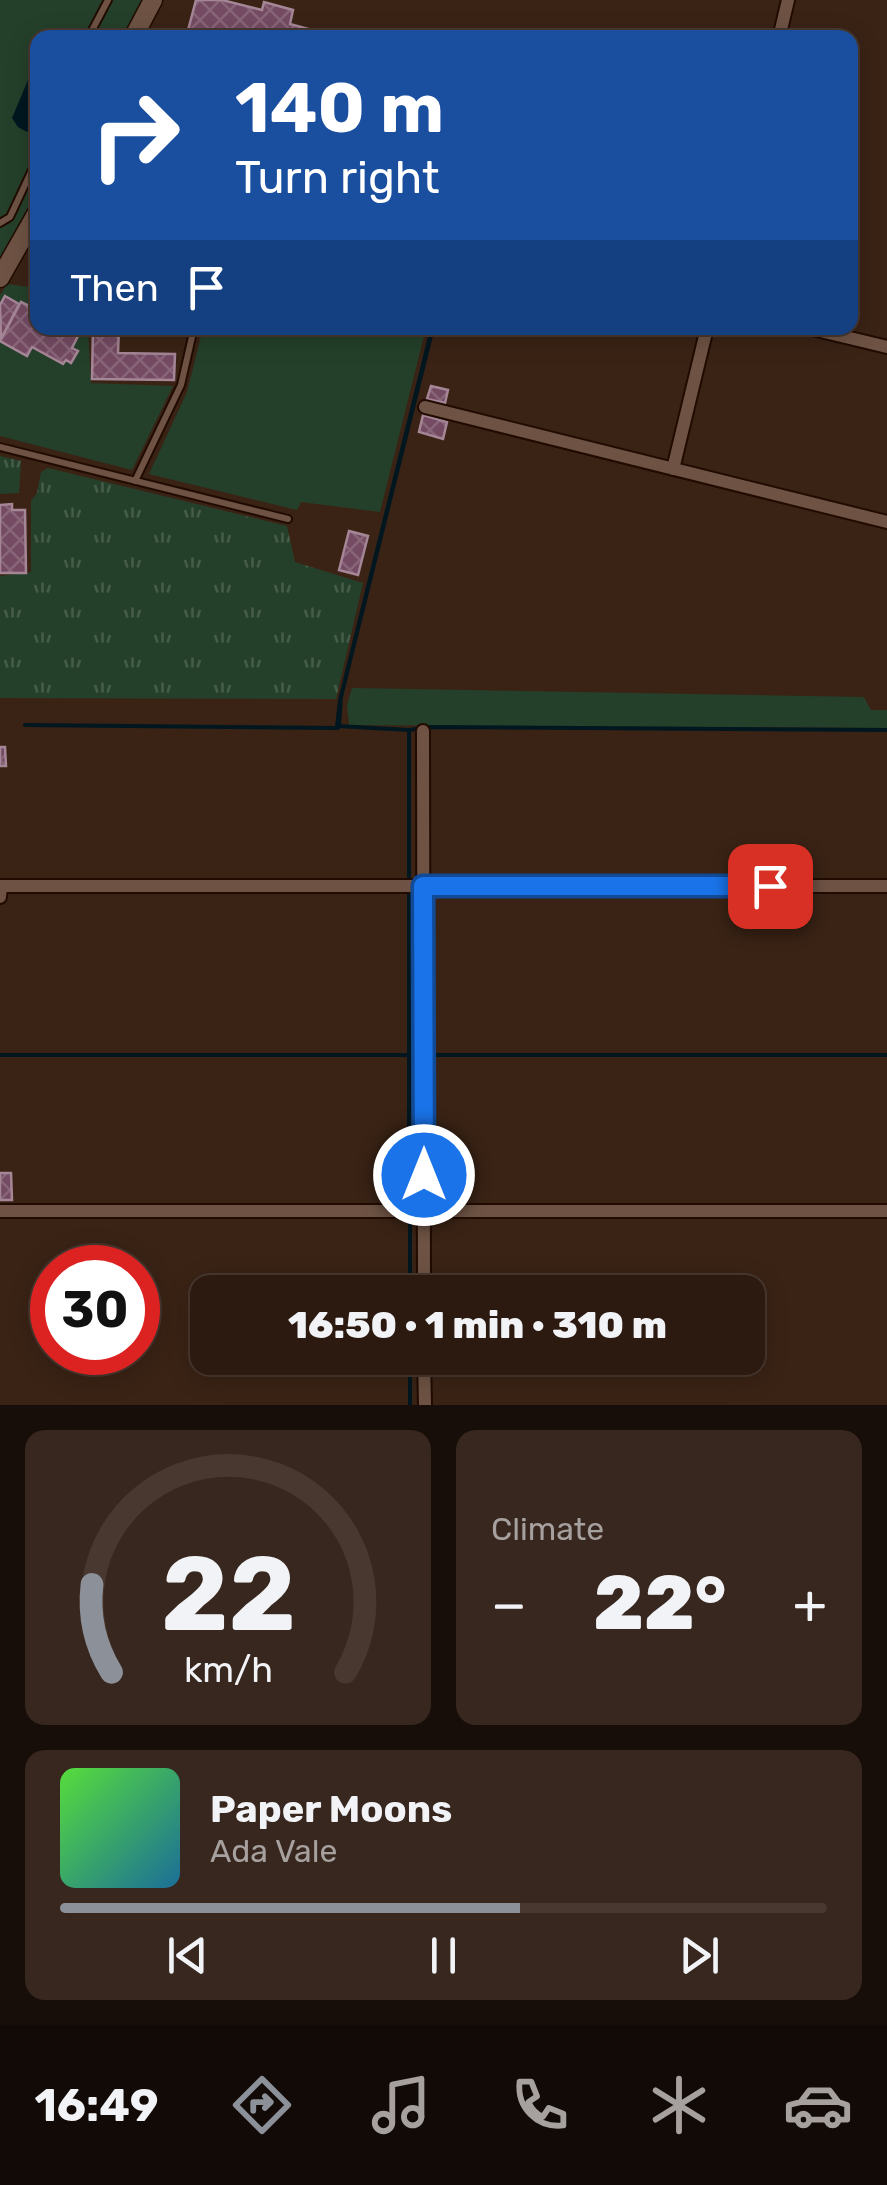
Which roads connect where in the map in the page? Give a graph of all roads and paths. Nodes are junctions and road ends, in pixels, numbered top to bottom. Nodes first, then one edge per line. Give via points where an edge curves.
1 (108, 0) edge
2 (153, 0) edge
3 (788, 0) edge
4 (92, 30) edge
5 (137, 30) edge
6 (781, 30) edge
7 (30, 174) edge
8 (0, 223) edge
9 (30, 225) edge
10 (0, 278) edge
11 (192, 335) edge
12 (705, 335) edge
13 (837, 335) edge
14 (887, 347) edge
15 (426, 407) dead end
16 (0, 447) edge
17 (673, 468) junction
18 (135, 481) junction
19 (288, 519) dead end
20 (887, 522) edge
21 (423, 731) dead end
22 (423, 886) junction
23 (887, 886) edge
24 (0, 898) edge
25 (0, 1211) edge
26 (424, 1211) junction
27 (887, 1211) edge
28 (424, 1275) edge
29 (424, 1375) edge
30 (424, 1405) edge

1 - 4 lane
2 - 5 street
3 - 6 street
7 - 8 lane via 10,217
9 - 10 street
11 - 18 lane via 180,385
12 - 17 street
13 - 14 street
15 - 17 street
16 - 18 lane
17 - 20 street
18 - 19 lane
21 - 22 street
22 - 23 street
22 - 24 street via 0,886
22 - 26 street
25 - 26 street
26 - 27 street
26 - 28 street
29 - 30 street

